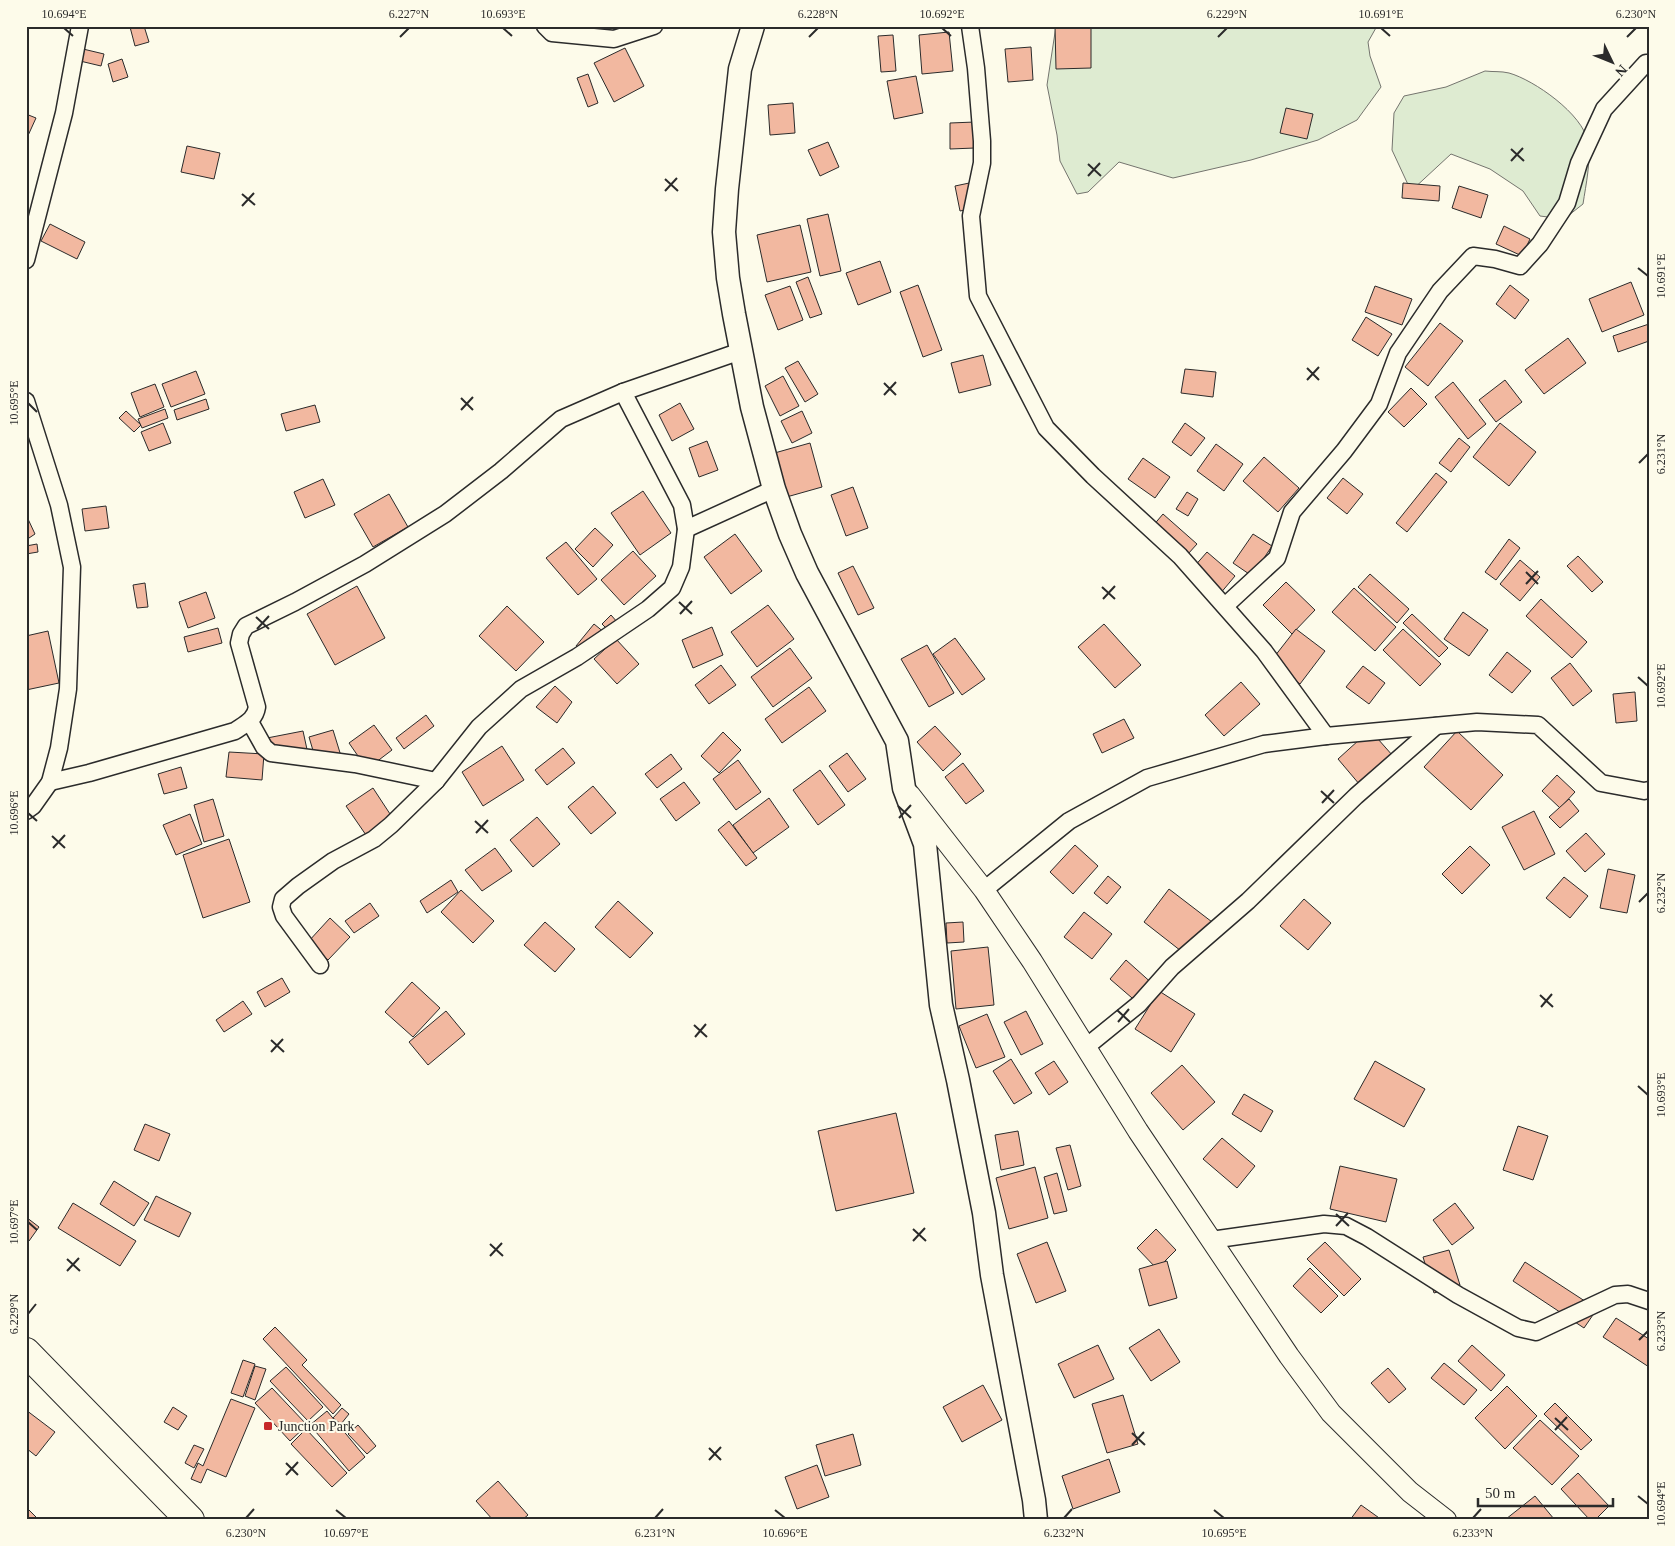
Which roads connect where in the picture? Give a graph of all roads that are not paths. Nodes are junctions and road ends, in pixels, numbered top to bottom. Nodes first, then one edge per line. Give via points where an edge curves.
1 (80, 26) edge
2 (545, 26) edge
3 (654, 26) edge
4 (753, 26) edge
5 (970, 26) edge
6 (1649, 63) edge
7 (26, 260) edge
8 (741, 351) junction
9 (623, 392) junction
10 (26, 401) edge
11 (774, 489) junction
12 (686, 529) junction
13 (1224, 606) junction
14 (250, 722) junction
15 (1436, 726) junction
16 (1326, 736) junction
17 (436, 781) junction
18 (50, 782) junction
19 (904, 788) junction
20 (1649, 790) edge
21 (26, 811) edge
22 (984, 890) junction
23 (320, 965) dead end
24 (1086, 1047) junction
25 (1211, 1240) junction
26 (1649, 1301) edge
27 (26, 1352) edge
28 (190, 1520) edge
29 (1036, 1520) edge
30 (1446, 1520) edge

1 - 7 street via 64,113
2 - 3 street via 552,33 614,39
4 - 8 main road via 740,69 724,232 728,278
5 - 13 street via 982,141 982,163 971,216 978,296 1046,428 1180,556
6 - 13 street via 1604,109 1579,163 1567,203 1540,244 1520,266 1473,256 1440,291 1398,352 1379,404 1292,512 1277,558
8 - 9 street
8 - 11 main road via 752,408
9 - 12 street via 682,505
9 - 14 street via 561,419 445,514 365,564 246,626 239,643 257,707
10 - 18 street via 59,505 72,567 68,688
11 - 12 street
11 - 19 main road via 807,573 897,741
12 - 17 street via 681,567 672,588 648,609 585,652 521,690 479,727
13 - 16 street via 1264,651
14 - 17 street via 271,753 355,764
14 - 18 street via 226,734
15 - 16 street
15 - 20 street via 1477,722 1538,725 1601,783
15 - 24 street via 1172,967 1139,1004
16 - 22 street via 1264,744 1147,778 1069,821
17 - 23 street via 374,839 333,861 283,899 284,916
18 - 21 street
19 - 22 street
19 - 29 main road via 925,844 941,1006 984,1213
22 - 24 street
24 - 25 street
25 - 26 street via 1324,1224 1346,1226 1458,1295 1518,1328 1536,1332 1615,1295 1628,1294
25 - 30 street via 1331,1413 1410,1492
27 - 28 highway

